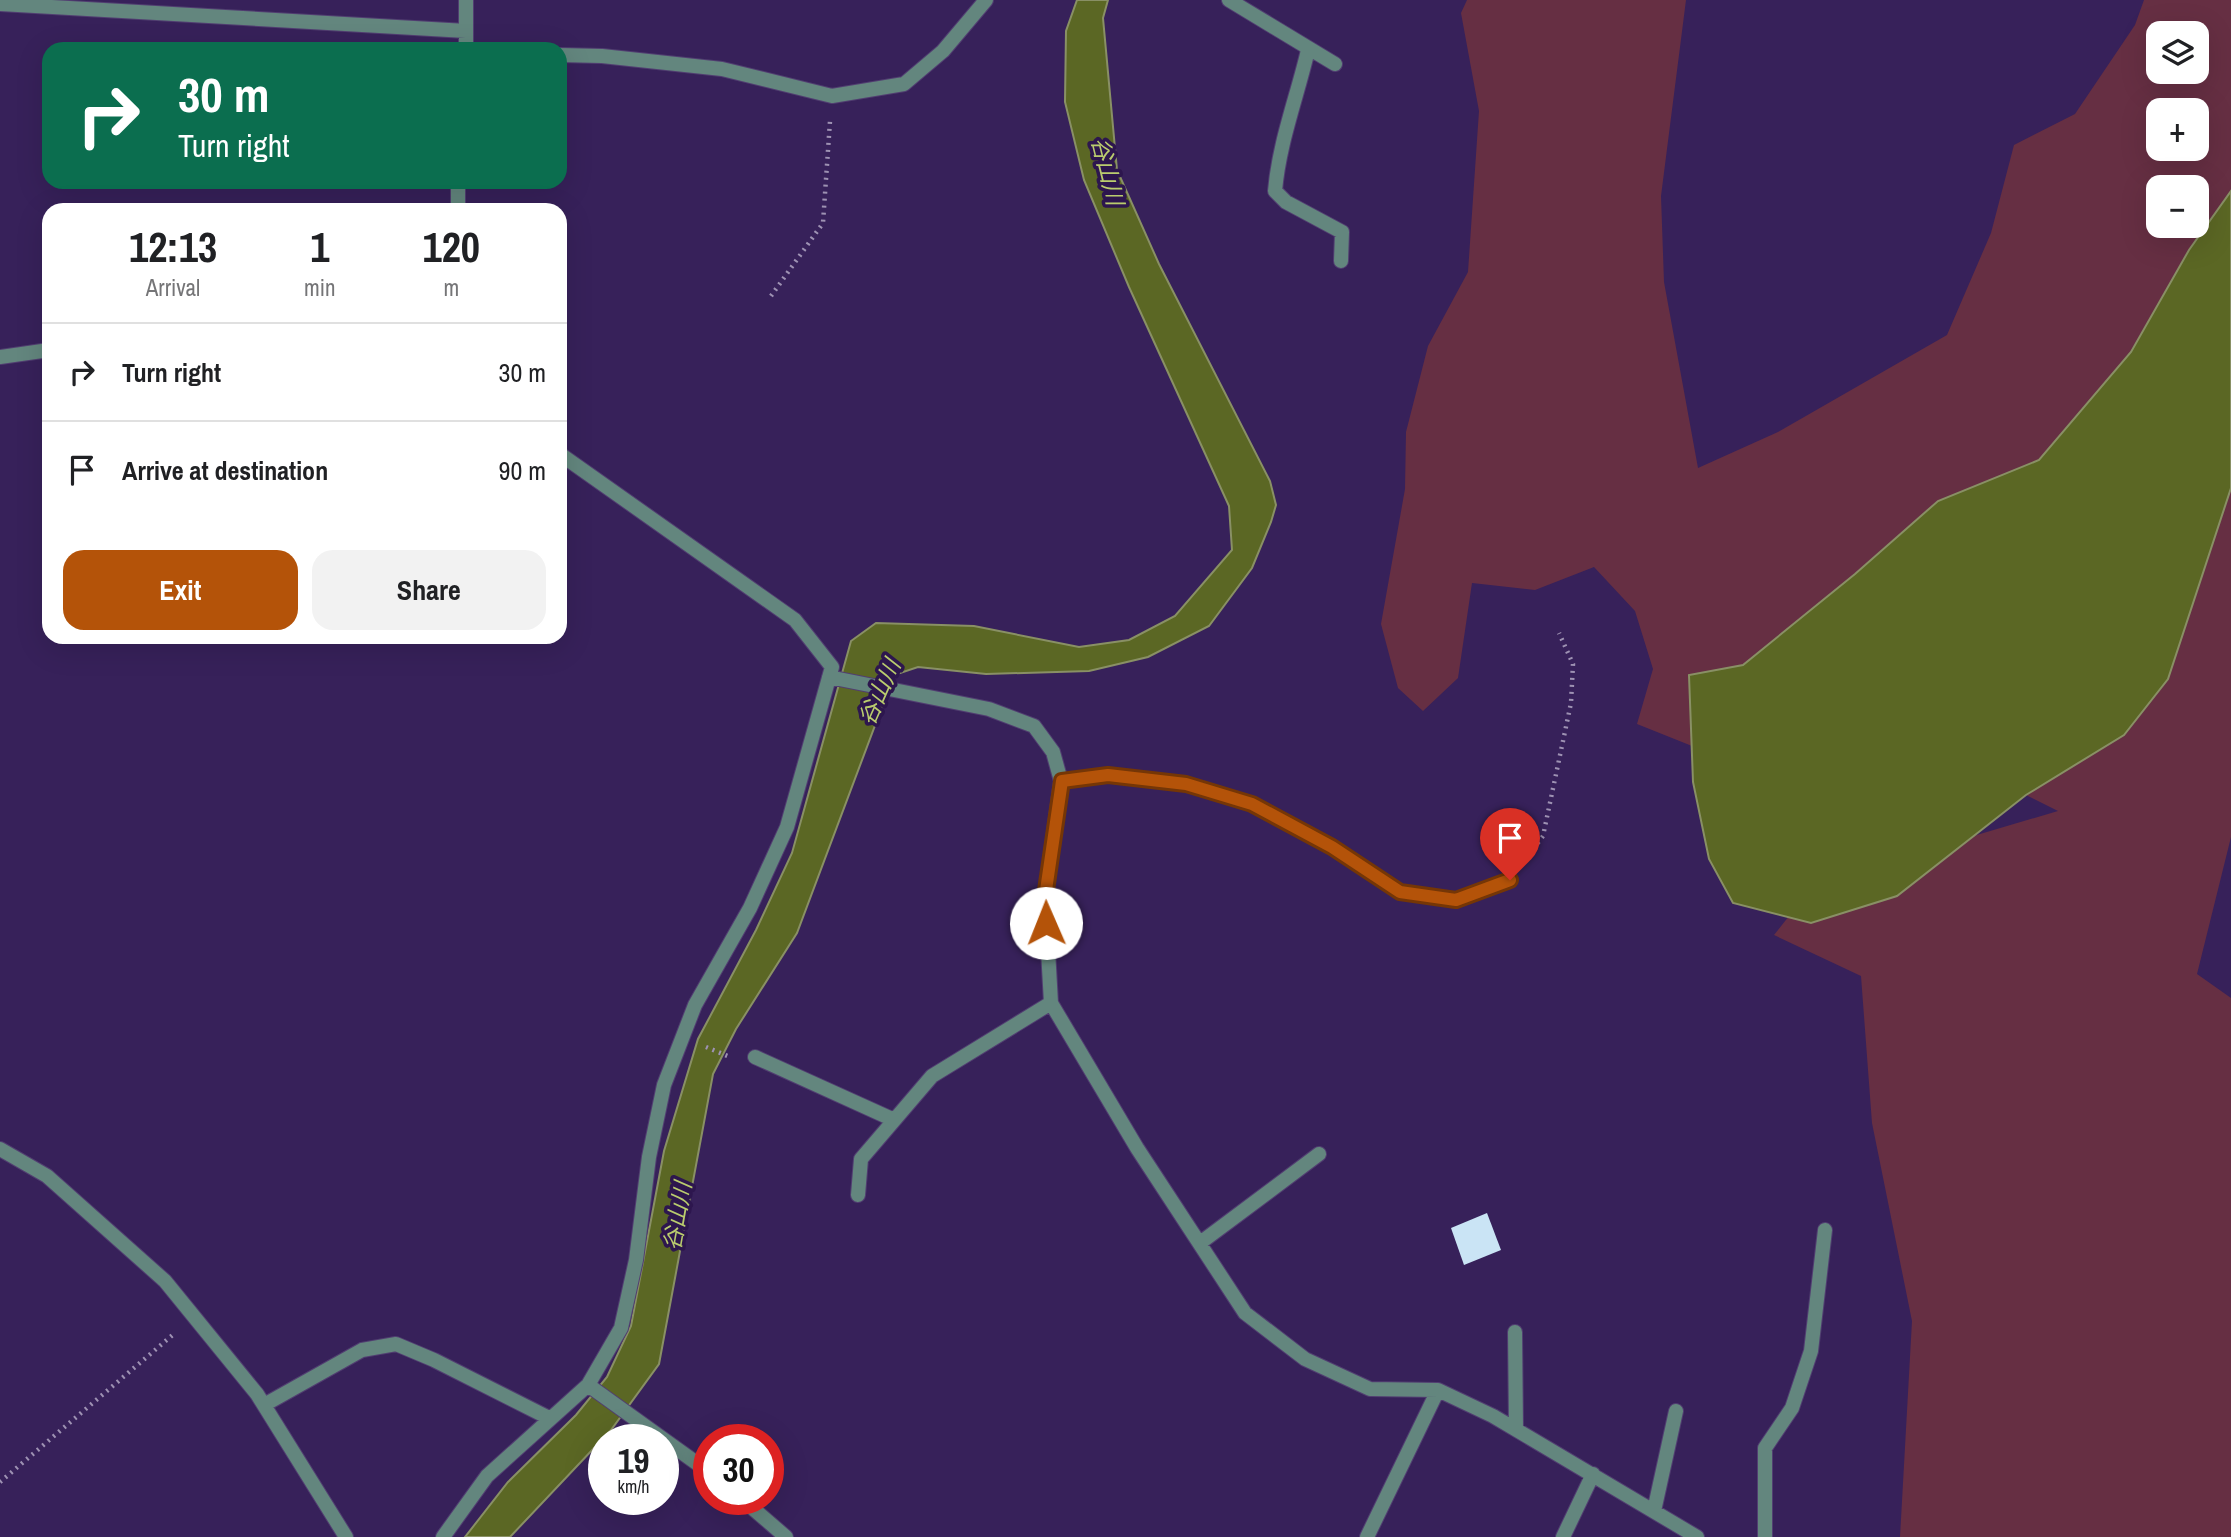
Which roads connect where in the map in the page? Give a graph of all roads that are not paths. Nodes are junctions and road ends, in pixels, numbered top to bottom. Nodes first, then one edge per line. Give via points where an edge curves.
1 (466, 0) edge
2 (986, 0) edge
3 (1229, 0) edge
4 (0, 4) edge
5 (466, 31) junction
6 (467, 42) edge
7 (1308, 50) junction
8 (567, 55) edge
9 (1335, 64) dead end
10 (1341, 261) dead end
11 (42, 351) edge
12 (0, 357) edge
13 (567, 459) edge
14 (830, 677) junction
15 (1062, 781) junction
16 (1510, 880) road end
17 (1051, 1003) junction
18 (755, 1058) dead end
19 (892, 1119) junction
20 (0, 1149) edge
21 (1319, 1154) dead end
22 (858, 1195) dead end
23 (1825, 1230) dead end
24 (1200, 1243) junction
25 (1515, 1332) dead end
26 (588, 1385) junction
27 (1438, 1390) junction
28 (264, 1405) junction
29 (1676, 1411) dead end
30 (549, 1418) junction
31 (1516, 1428) junction
32 (693, 1460) edge
33 (1593, 1474) junction
34 (1654, 1511) junction
35 (760, 1515) edge
36 (346, 1537) edge
37 (443, 1537) edge
38 (786, 1537) edge
39 (1367, 1537) edge
40 (1563, 1537) edge
41 (1697, 1537) edge
42 (1765, 1537) edge

1 - 5 street
2 - 8 street via 943,51 904,83 832,96 722,69
3 - 7 street
4 - 5 street
5 - 6 street
7 - 9 street
7 - 10 street via 1277,158 1275,191 1286,202 1342,232
11 - 12 street
13 - 14 street via 795,620 832,667
14 - 15 street via 989,709 1034,726 1053,752
14 - 26 street via 787,827 750,908 695,1005 664,1085 621,1328
15 - 16 street via 1108,775 1186,784 1252,804 1332,847 1400,892 1456,900
15 - 17 street via 1045,897
17 - 19 street via 932,1076
17 - 24 street
18 - 19 street
19 - 22 street via 861,1159
20 - 28 street via 47,1176 165,1281
21 - 24 street
23 - 42 street via 1811,1351 1791,1408 1765,1448
24 - 27 street via 1245,1312 1305,1359 1370,1389
25 - 31 street
26 - 30 street
26 - 32 street
27 - 31 street
27 - 39 street
28 - 30 street via 362,1350 396,1344
28 - 36 street
29 - 34 street
30 - 37 street via 487,1476
31 - 33 street
33 - 34 street
33 - 40 street
34 - 41 street
35 - 38 street

